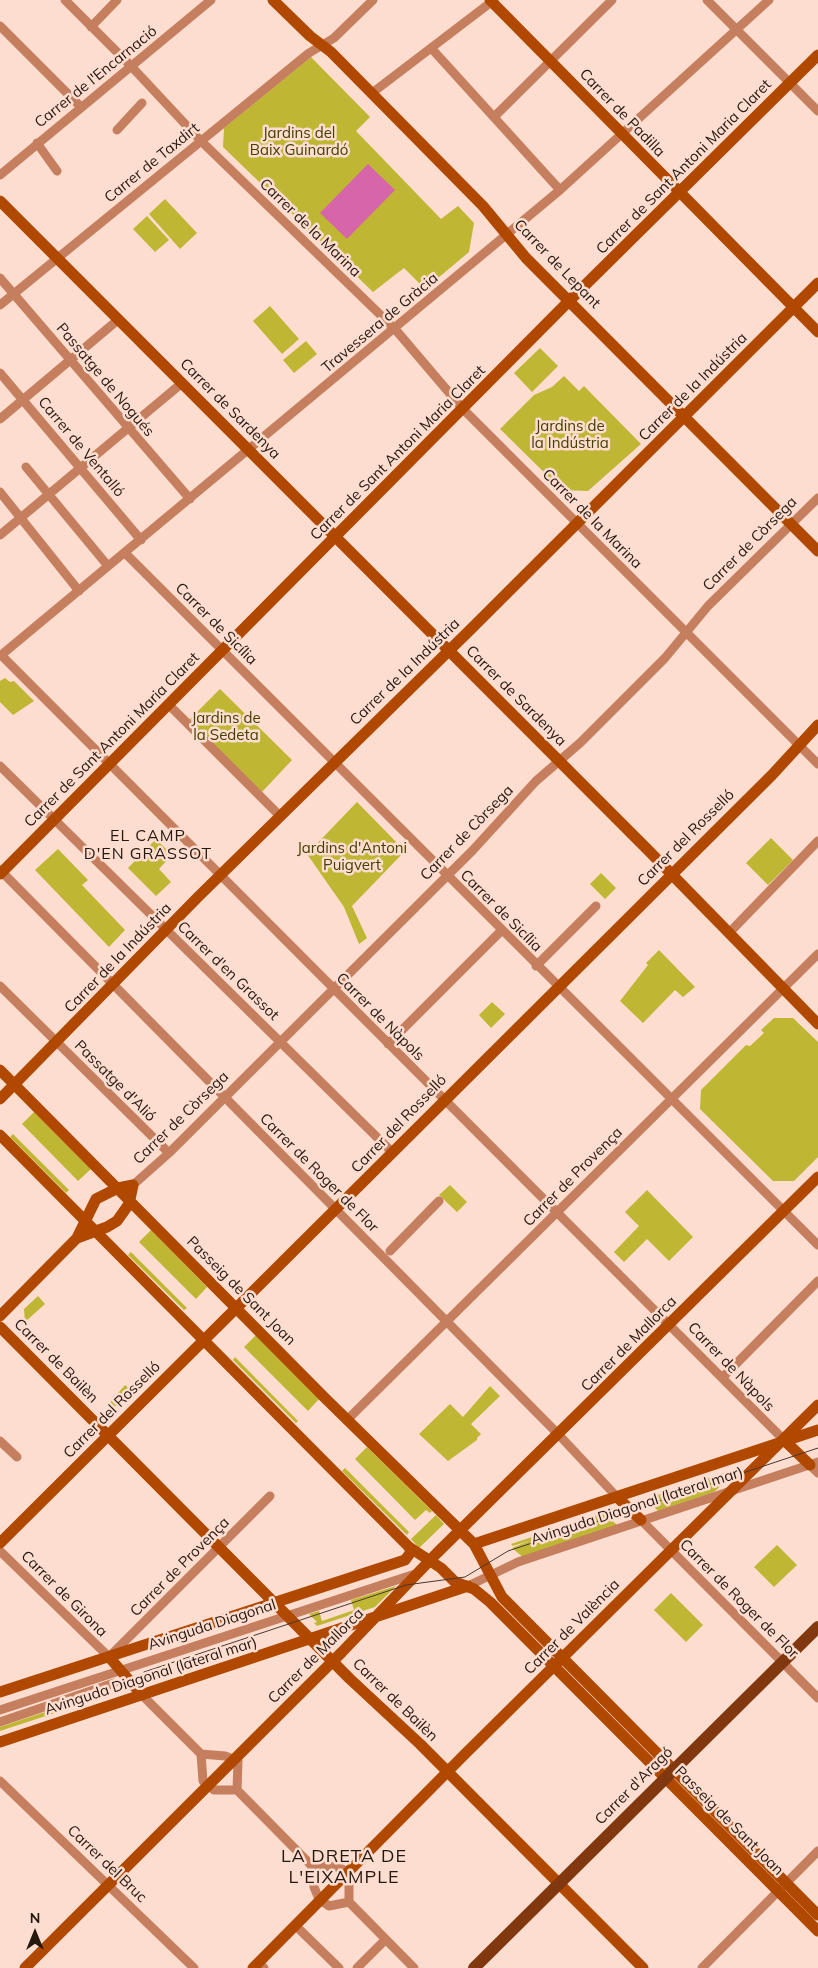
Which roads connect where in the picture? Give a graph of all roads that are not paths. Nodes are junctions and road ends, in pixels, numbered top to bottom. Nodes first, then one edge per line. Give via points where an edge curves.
1 (64, 0) edge
2 (117, 0) edge
3 (211, 0) edge
4 (273, 0) edge
5 (373, 0) edge
6 (612, 0) edge
7 (707, 0) edge
8 (769, 0) edge
9 (492, 1) edge
10 (0, 26) edge
11 (91, 27) junction
12 (736, 29) junction
13 (322, 44) junction
14 (432, 49) junction
15 (818, 55) edge
16 (551, 62) junction
17 (131, 66) junction
18 (790, 83) junction
19 (372, 93) junction
20 (145, 100) dead end
21 (81, 107) junction
22 (818, 112) edge
23 (494, 117) junction
24 (117, 130) dead end
25 (622, 135) junction
26 (201, 141) junction
27 (37, 143) junction
28 (57, 170) dead end
29 (0, 175) edge
30 (560, 190) junction
31 (680, 193) junction
32 (0, 200) edge
33 (506, 236) junction
34 (57, 258) junction
35 (0, 278) edge
36 (818, 283) edge
37 (14, 293) junction
38 (570, 301) junction
39 (0, 305) edge
40 (793, 308) junction
41 (119, 319) junction
42 (395, 329) junction
43 (818, 332) edge
44 (71, 360) junction
45 (0, 373) edge
46 (182, 383) junction
47 (23, 400) junction
48 (463, 409) junction
49 (683, 418) junction
50 (0, 419) edge
51 (128, 428) junction
52 (249, 450) junction
53 (26, 467) dead end
54 (81, 468) junction
55 (0, 492) edge
56 (48, 495) junction
57 (818, 498) edge
58 (190, 499) junction
59 (20, 518) junction
60 (576, 523) junction
61 (792, 523) junction
62 (0, 535) edge
63 (336, 536) junction
64 (141, 540) junction
65 (818, 551) edge
66 (125, 553) junction
67 (108, 566) junction
68 (79, 591) junction
69 (687, 631) junction
70 (222, 650) junction
71 (450, 650) junction
72 (0, 656) edge
73 (168, 704) junction
74 (818, 725) edge
75 (799, 745) junction
76 (558, 760) junction
77 (334, 763) junction
78 (108, 764) junction
79 (818, 764) edge
80 (0, 766) edge
81 (280, 816) junction
82 (54, 820) junction
83 (818, 841) edge
84 (1, 872) edge
85 (672, 874) junction
86 (220, 876) junction
87 (447, 876) junction
88 (596, 906) dead end
89 (166, 930) junction
90 (502, 930) junction
91 (729, 933) junction
92 (818, 954) edge
93 (536, 966) junction
94 (113, 984) junction
95 (0, 986) edge
96 (557, 986) junction
97 (783, 988) junction
98 (333, 990) junction
99 (818, 1024) edge
100 (281, 1041) junction
101 (57, 1042) junction
102 (388, 1044) junction
103 (0, 1070) edge
104 (15, 1085) junction
105 (225, 1097) junction
106 (0, 1100) edge
107 (671, 1100) junction
108 (444, 1101) junction
109 (0, 1135) edge
110 (169, 1153) junction
111 (393, 1153) junction
112 (818, 1178) edge
113 (133, 1185) junction
114 (118, 1188) junction
115 (130, 1200) junction
116 (439, 1201) dead end
117 (336, 1209) junction
118 (784, 1210) junction
119 (558, 1212) junction
120 (86, 1221) junction
121 (96, 1231) junction
122 (77, 1238) junction
123 (818, 1245) edge
124 (390, 1251) dead end
125 (818, 1281) edge
126 (237, 1308) junction
127 (0, 1316) edge
128 (447, 1321) junction
129 (670, 1324) junction
130 (0, 1327) edge
131 (204, 1341) junction
132 (722, 1378) junction
133 (818, 1405) edge
134 (347, 1420) junction
135 (818, 1430) edge
136 (108, 1434) junction
137 (559, 1435) junction
138 (784, 1440) junction
139 (0, 1441) edge
140 (16, 1457) dead end
141 (814, 1463) edge
142 (818, 1474) edge
143 (730, 1491) junction
144 (270, 1496) dead end
145 (617, 1497) junction
146 (642, 1520) junction
147 (460, 1532) junction
148 (0, 1543) edge
149 (474, 1544) junction
150 (220, 1546) junction
151 (409, 1547) junction
152 (671, 1550) junction
153 (0, 1551) edge
154 (433, 1563) junction
155 (490, 1572) junction
156 (418, 1574) junction
157 (468, 1586) junction
158 (275, 1603) junction
159 (288, 1616) junction
160 (376, 1617) junction
161 (818, 1627) edge
162 (311, 1639) junction
163 (109, 1657) junction
164 (332, 1660) junction
165 (558, 1662) junction
166 (782, 1662) junction
167 (122, 1671) junction
168 (114, 1683) dead end
169 (0, 1692) edge
170 (142, 1695) junction
171 (818, 1698) edge
172 (0, 1710) edge
173 (0, 1722) edge
174 (0, 1742) edge
175 (201, 1754) junction
176 (235, 1758) junction
177 (447, 1772) junction
178 (670, 1774) junction
179 (0, 1781) edge
180 (211, 1787) junction
181 (237, 1790) junction
182 (818, 1850) edge
183 (312, 1866) junction
184 (348, 1874) junction
185 (786, 1882) junction
186 (109, 1884) junction
187 (560, 1884) junction
188 (778, 1891) junction
189 (319, 1899) junction
190 (349, 1902) junction
191 (818, 1915) edge
192 (300, 1930) dead end
193 (818, 1931) edge
194 (386, 1940) junction
195 (25, 1968) edge
196 (194, 1968) edge
197 (260, 1968) edge
198 (339, 1968) edge
199 (356, 1968) edge
200 (414, 1968) edge
201 (474, 1968) edge
202 (643, 1968) edge
203 (702, 1968) edge

1 - 11 street, Carrer de la Marina
2 - 11 street
3 - 17 street, Carrer de l'Encarnació
4 - 13 main road, Carrer de Lepant via 307,34
5 - 13 street, Carrer de Taxdirt via 334,38
6 - 16 street
7 - 12 street
8 - 12 street, Travessera de Gràcia
9 - 14 street
9 - 16 main road, Carrer de Padilla
10 - 21 street
11 - 17 street, Carrer de la Marina
12 - 18 street
12 - 25 street, Travessera de Gràcia
13 - 19 main road, Carrer de Lepant
13 - 26 street, Carrer de Taxdirt
14 - 19 street
14 - 23 street
15 - 18 main road, Carrer de Sant Antoni Maria Claret
16 - 23 street
16 - 25 main road, Carrer de Padilla
17 - 21 street, Carrer de l'Encarnació
17 - 26 street, Carrer de la Marina
18 - 22 street
18 - 31 main road, Carrer de Sant Antoni Maria Claret
19 - 33 main road, Carrer de Lepant via 483,206
20 - 24 street
21 - 27 street, Carrer de l'Encarnació
23 - 30 street
25 - 30 street, Travessera de Gràcia
25 - 31 main road, Carrer de Padilla
26 - 34 street, Carrer de Taxdirt
26 - 42 street, Carrer de la Marina
27 - 28 street
27 - 29 street, Carrer de l'Encarnació
30 - 33 street, Travessera de Gràcia
31 - 38 main road, Carrer de Sant Antoni Maria Claret
31 - 40 main road, Carrer de Padilla
32 - 34 main road, Carrer de Sardenya
33 - 38 main road, Carrer de Lepant
33 - 42 street, Travessera de Gràcia
34 - 37 street, Carrer de Taxdirt
34 - 41 main road, Carrer de Sardenya
35 - 37 street, Passatge de Nogués
36 - 40 main road, Carrer de la Indústria
37 - 39 street, Carrer de Taxdirt
37 - 44 street, Passatge de Nogués
38 - 48 main road, Carrer de Sant Antoni Maria Claret
38 - 49 main road, Carrer de Lepant
40 - 43 main road, Carrer de Padilla
40 - 49 main road, Carrer de la Indústria
41 - 44 street
41 - 46 main road, Carrer de Sardenya
42 - 48 street, Carrer de la Marina
42 - 52 street, Travessera de Gràcia
44 - 47 street
44 - 51 street, Passatge de Nogués
45 - 47 street, Carrer de Ventalló
46 - 51 street
46 - 52 main road, Carrer de Sardenya
47 - 50 street
47 - 54 street, Carrer de Ventalló
48 - 60 street, Carrer de la Marina
48 - 63 main road, Carrer de Sant Antoni Maria Claret
49 - 60 main road, Carrer de la Indústria
49 - 61 main road, Carrer de Lepant
51 - 54 street
51 - 58 street, Passatge de Nogués
52 - 58 street, Travessera de Gràcia
52 - 63 main road, Carrer de Sardenya
53 - 56 street
54 - 56 street
54 - 64 street, Carrer de Ventalló
55 - 59 street
56 - 59 street
56 - 67 street
57 - 61 street, Carrer de Còrsega
58 - 64 street, Travessera de Gràcia
59 - 62 street
59 - 68 street
60 - 69 street, Carrer de la Marina
60 - 71 main road, Carrer de la Indústria
61 - 65 main road, Carrer de Lepant
61 - 69 street, Carrer de Còrsega
63 - 70 main road, Carrer de Sant Antoni Maria Claret
63 - 71 main road, Carrer de Sardenya
64 - 66 street, Travessera de Gràcia
66 - 67 street, Travessera de Gràcia
66 - 70 street, Carrer de Sicília
67 - 68 street, Travessera de Gràcia
68 - 72 street, Travessera de Gràcia
69 - 75 street, Carrer de la Marina
69 - 76 street, Carrer de Còrsega via 651,672 580,743
70 - 73 main road, Carrer de Sant Antoni Maria Claret
70 - 77 street, Carrer de Sicília
71 - 76 main road, Carrer de Sardenya
71 - 77 main road, Carrer de la Indústria
72 - 78 street, Carrer de Nàpols
73 - 78 main road, Carrer de Sant Antoni Maria Claret
73 - 81 street
74 - 75 main road, Carrer del Rosselló
75 - 79 street, Carrer de la Marina
75 - 85 main road, Carrer del Rosselló
76 - 85 main road, Carrer de Sardenya
76 - 87 street, Carrer de Còrsega
77 - 81 main road, Carrer de la Indústria
77 - 87 street, Carrer de Sicília
78 - 82 main road, Carrer de Sant Antoni Maria Claret
78 - 86 street, Carrer de Nàpols
80 - 82 street, Carrer d'en Grassot
81 - 86 main road, Carrer de la Indústria
82 - 84 main road, Carrer de Sant Antoni Maria Claret
82 - 89 street, Carrer d'en Grassot
83 - 91 street
84 - 94 street, Carrer de Roger de Flor
85 - 91 main road, Carrer de Sardenya
85 - 96 main road, Carrer del Rosselló
86 - 89 main road, Carrer de la Indústria
86 - 98 street, Carrer de Nàpols
87 - 90 street, Carrer de Sicília
87 - 98 street, Carrer de Còrsega
88 - 93 street
89 - 94 main road, Carrer de la Indústria
89 - 100 street, Carrer d'en Grassot
90 - 93 street, Carrer de Sicília
90 - 102 street
91 - 97 main road, Carrer de Sardenya
92 - 97 street, Carrer de Provença
93 - 96 street, Carrer de Sicília
94 - 101 main road, Carrer de la Indústria
94 - 105 street, Carrer de Roger de Flor
95 - 101 street, Passatge d'Alió
96 - 107 street, Carrer de Sicília
96 - 108 main road, Carrer del Rosselló
97 - 99 main road, Carrer de Sardenya
97 - 107 street, Carrer de Provença
98 - 100 street, Carrer de Còrsega
98 - 102 street, Carrer de Nàpols
100 - 105 street, Carrer de Còrsega
100 - 111 street, Carrer d'en Grassot
101 - 104 main road, Carrer de la Indústria
101 - 110 street, Passatge d'Alió
102 - 108 street, Carrer de Nàpols
103 - 104 main road, Passeig de Sant Joan
104 - 106 main road, Carrer de la Indústria
104 - 114 main road, Passeig de Sant Joan
105 - 110 street, Carrer de Còrsega
105 - 117 street, Carrer de Roger de Flor
107 - 118 street, Carrer de Sicília
107 - 119 street, Carrer de Provença
108 - 111 main road, Carrer del Rosselló
108 - 119 street, Carrer de Nàpols
109 - 120 main road
110 - 113 street, Carrer de Còrsega
111 - 117 main road, Carrer del Rosselló
112 - 118 main road, Carrer de Mallorca
113 - 114 main road
113 - 115 main road
114 - 115 main road, Passeig de Sant Joan
114 - 120 main road via 96,1199
115 - 121 main road via 117,1221
115 - 126 main road, Passeig de Sant Joan
116 - 124 street
117 - 126 main road, Carrer del Rosselló
117 - 128 street, Carrer de Roger de Flor
118 - 123 street, Carrer de Sicília
118 - 129 main road, Carrer de Mallorca
119 - 128 street, Carrer de Provença
119 - 129 street, Carrer de Nàpols
120 - 121 main road
120 - 122 main road
121 - 122 main road
121 - 131 main road
122 - 127 main road
125 - 132 street
126 - 131 main road, Carrer del Rosselló
126 - 134 main road, Passeig de Sant Joan
128 - 134 street, Carrer de Provença
128 - 137 street, Carrer de Roger de Flor
129 - 132 street, Carrer de Nàpols
129 - 137 main road, Carrer de Mallorca
130 - 136 main road, Carrer de Bailèn
131 - 136 main road, Carrer del Rosselló
131 - 151 main road
132 - 138 street, Carrer de Nàpols
133 - 138 main road, Carrer de València
134 - 147 main road, Passeig de Sant Joan
135 - 138 main road
136 - 148 main road, Carrer del Rosselló
136 - 150 main road, Carrer de Bailèn
137 - 145 street, Carrer de Roger de Flor
137 - 147 main road, Carrer de Mallorca
138 - 141 main road
138 - 143 main road, Carrer de València
138 - 145 main road
139 - 140 street
141 - 142 street
141 - 143 street, Avinguda Diagonal (lateral mar)
143 - 146 street, Avinguda Diagonal (lateral mar)
143 - 152 main road, Carrer de València
144 - 150 street, Carrer de Provença
145 - 146 main road
145 - 149 main road
146 - 152 street, Carrer de Roger de Flor
146 - 155 street, Avinguda Diagonal (lateral mar)
147 - 149 main road, Passeig de Sant Joan
147 - 154 main road, Carrer de Mallorca
149 - 155 main road, Passeig de Sant Joan
150 - 158 main road, Carrer de Bailèn
150 - 163 street, Carrer de Provença
151 - 154 main road
151 - 158 main road via 411,1552 405,1560
152 - 165 main road, Carrer de València
152 - 166 street, Carrer de Roger de Flor
153 - 163 street, Carrer de Girona
154 - 156 main road
154 - 157 main road, Passeig de Sant Joan via 455,1582
155 - 157 street, Avinguda Diagonal (lateral mar)
155 - 165 main road, Passeig de Sant Joan via 502,1597
156 - 159 street, Avinguda Diagonal
156 - 160 main road, Carrer de Mallorca
157 - 160 main road, Avinguda Diagonal (lateral mar)
157 - 165 main road, Passeig de Sant Joan
158 - 159 main road, Carrer de Bailèn
158 - 163 main road
159 - 162 main road, Carrer de Bailèn
159 - 167 street, Avinguda Diagonal
160 - 162 main road, Avinguda Diagonal (lateral mar)
160 - 164 main road, Carrer de Mallorca
161 - 166 main road, Carrer d'Aragó
162 - 164 main road, Carrer de Bailèn
162 - 170 main road, Avinguda Diagonal (lateral mar)
163 - 167 main road
163 - 169 main road
164 - 176 main road, Carrer de Mallorca
164 - 177 main road, Carrer de Bailèn
165 - 177 main road, Carrer de València
165 - 178 main road, Passeig de Sant Joan
166 - 171 street, Carrer de Roger de Flor
166 - 178 main road, Carrer d'Aragó
167 - 170 main road
167 - 172 street, Avinguda Diagonal
168 - 173 street
170 - 174 main road, Avinguda Diagonal (lateral mar)
170 - 175 street
175 - 176 street
175 - 180 street via 203,1781
176 - 180 main road, Carrer de Mallorca
176 - 181 street via 238,1764
177 - 184 main road, Carrer de València
177 - 187 main road, Carrer de Bailèn
178 - 185 main road, Passeig de Sant Joan
178 - 187 main road, Carrer d'Aragó
178 - 188 main road, Passeig de Sant Joan
179 - 186 street, Carrer del Bruc
180 - 181 street
180 - 186 main road, Carrer de Mallorca
181 - 183 street
182 - 185 street
183 - 184 street via 338,1867
183 - 189 street
184 - 189 main road, Carrer de València
184 - 190 street
185 - 188 street
185 - 191 main road, Passeig de Sant Joan
186 - 195 main road, Carrer de Mallorca
186 - 196 street, Carrer del Bruc
187 - 201 main road, Carrer d'Aragó
187 - 202 main road, Carrer de Bailèn
188 - 193 main road, Passeig de Sant Joan
188 - 203 street
189 - 190 street via 329,1906
189 - 197 main road, Carrer de València
190 - 194 street
192 - 198 street
194 - 199 street
194 - 200 street

